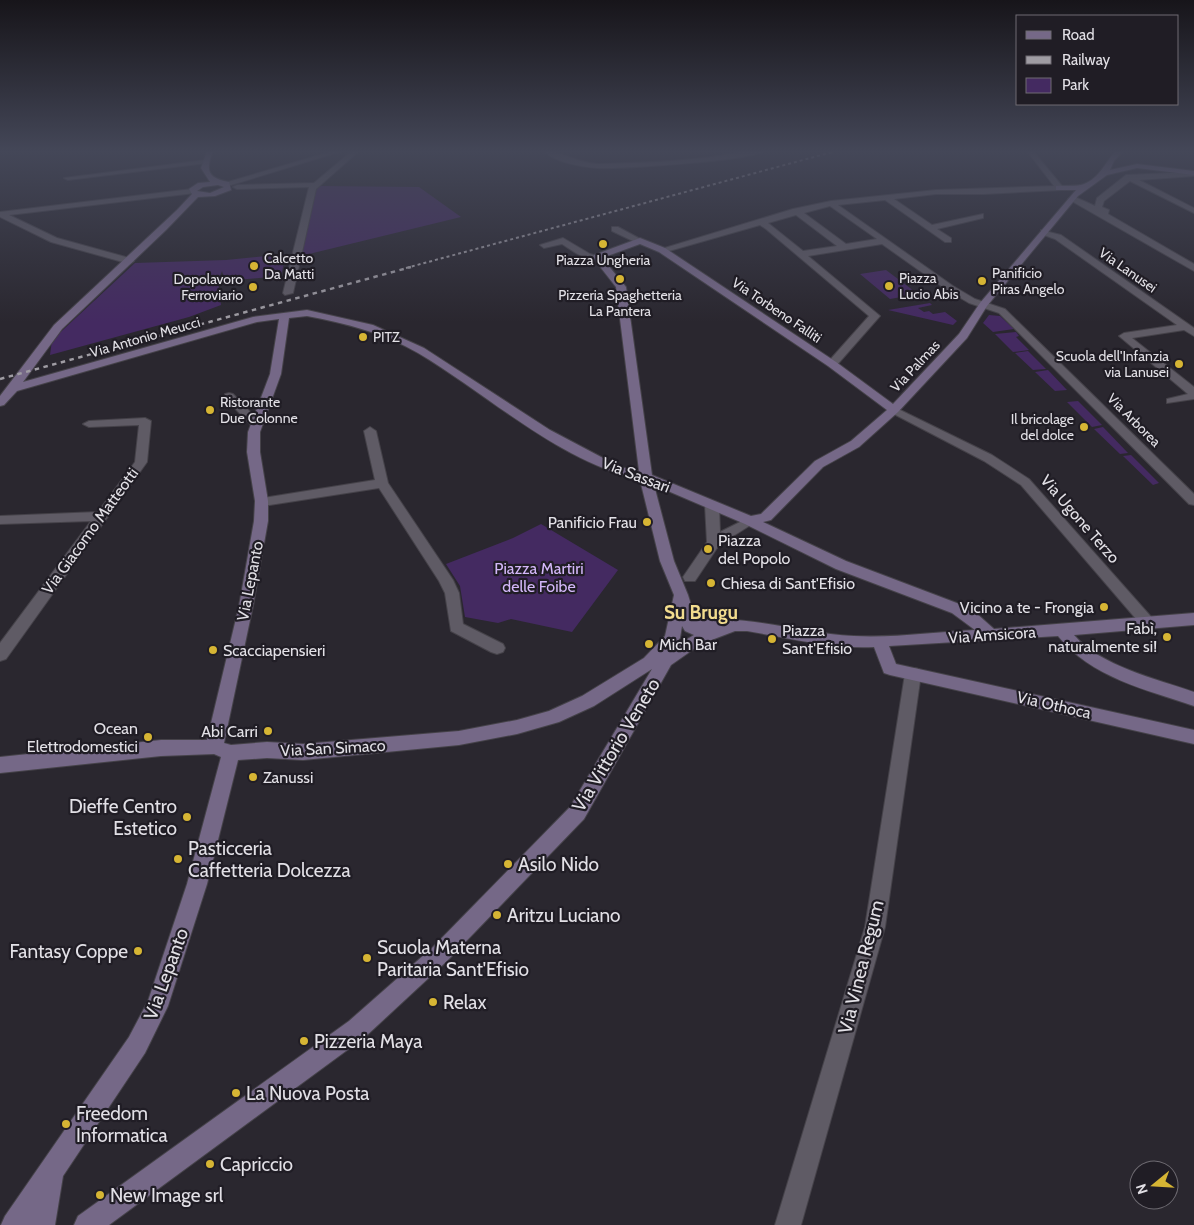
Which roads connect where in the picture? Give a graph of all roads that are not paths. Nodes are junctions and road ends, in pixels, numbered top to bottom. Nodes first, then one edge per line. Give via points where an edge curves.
1 (63, 208) edge
2 (181, 208) edge
3 (307, 208) edge
4 (808, 208) edge
5 (838, 208) edge
6 (902, 208) edge
7 (1059, 208) edge
8 (1094, 208) edge
9 (1098, 208) edge
10 (796, 211) junction
11 (1098, 211) junction
12 (0, 214) edge
13 (980, 216) dead end
14 (760, 222) junction
15 (931, 228) junction
16 (615, 229) dead end
17 (1044, 232) junction
18 (948, 240) dead end
19 (640, 241) junction
20 (883, 241) junction
21 (544, 245) dead end
22 (844, 247) junction
23 (662, 250) junction
24 (802, 254) junction
25 (598, 257) junction
26 (130, 261) junction
27 (1192, 265) edge
28 (288, 293) dead end
29 (983, 305) junction
30 (285, 316) junction
31 (1190, 330) edge
32 (832, 364) junction
33 (14, 388) junction
34 (1194, 395) edge
35 (229, 396) dead end
36 (1171, 401) dead end
37 (0, 403) edge
38 (894, 410) junction
39 (254, 422) junction
40 (89, 424) dead end
41 (370, 430) dead end
42 (646, 477) junction
43 (382, 483) junction
44 (1194, 501) edge
45 (263, 502) junction
46 (712, 505) junction
47 (101, 516) junction
48 (0, 520) edge
49 (750, 521) junction
50 (714, 542) junction
51 (690, 578) dead end
52 (1194, 619) edge
53 (1148, 623) junction
54 (1062, 630) junction
55 (686, 634) junction
56 (992, 635) junction
57 (880, 642) junction
58 (3, 647) edge
59 (497, 648) dead end
60 (656, 665) junction
61 (914, 674) junction
62 (1194, 699) edge
63 (1194, 737) edge
64 (223, 750) junction
65 (0, 765) edge
66 (52, 1172) junction
67 (43, 1224) edge
68 (14, 1225) edge
69 (87, 1225) edge
70 (788, 1225) edge

1 - 12 street
2 - 26 street
3 - 28 street
4 - 10 street
5 - 20 street, Via Arborea
6 - 15 street
7 - 17 street, Via Palmas
8 - 11 street
9 - 11 street via 1106,212
10 - 14 street
10 - 22 street
11 - 27 street
12 - 26 street via 54,240
13 - 15 street
14 - 23 street
14 - 24 street
15 - 18 street
16 - 19 street
17 - 29 street, Via Palmas
17 - 31 street, Via Lanusei via 1058,237
19 - 23 street, Via Torbeno Falliti
19 - 25 street
20 - 22 street
20 - 29 street, Via Arborea via 950,288
21 - 25 street via 563,241 588,256
22 - 24 street
23 - 32 street, Via Torbeno Falliti
24 - 32 street via 875,316
25 - 42 street via 621,287
26 - 33 street via 59,326 36,353
29 - 38 street, Via Palmas via 963,336
29 - 44 street, Via Arborea via 1002,311 1012,320
30 - 33 street, Via Antonio Meucci via 256,319
30 - 39 street, Via Lepanto via 278,364 270,391
30 - 42 street, Via Sassari via 307,313 369,327 391,336 420,350 571,448 616,470
31 - 34 street via 1124,336
32 - 38 street, Via Torbeno Falliti
33 - 37 street
34 - 36 street
35 - 39 street
38 - 49 street, Via Palmas via 855,444 820,464 766,517
38 - 53 street, Via Ugone Terzo via 988,458 1025,482
39 - 45 street, Via Lepanto via 257,481
40 - 47 street, Via Giacomo Matteotti via 145,421 141,462
41 - 43 street
42 - 46 street, Via Sassari
42 - 55 street via 667,561 681,595
43 - 45 street
43 - 59 street via 446,580 452,593 456,627
45 - 64 street, Via Lepanto via 255,571
46 - 49 street, Via Sassari
46 - 50 street
47 - 48 street
47 - 58 street, Via Giacomo Matteotti
49 - 50 street
49 - 56 street, Via Sassari via 841,565 957,609
50 - 51 street
52 - 53 street, Via Amsicora
53 - 54 street, Via Amsicora
54 - 56 street, Via Amsicora
54 - 62 street via 1085,656
55 - 57 street via 732,626 771,628 824,640
55 - 60 street via 665,661
56 - 57 street, Via Amsicora
57 - 61 street via 890,669
60 - 64 street, Via San Simaco via 553,717 517,727 459,738 386,746 303,752
60 - 69 street, Via Vittorio Veneto via 576,813 440,954 357,1029
61 - 63 street, Via Othoca
61 - 70 street, Via Vinea Regum via 874,927
64 - 65 street, Via San Simaco via 160,748
64 - 66 street, Via Lepanto via 197,884 157,1006 137,1045
66 - 67 street, Via Lepanto
66 - 68 street, Via Lepanto
67 - 68 street via 36,1218 27,1218

